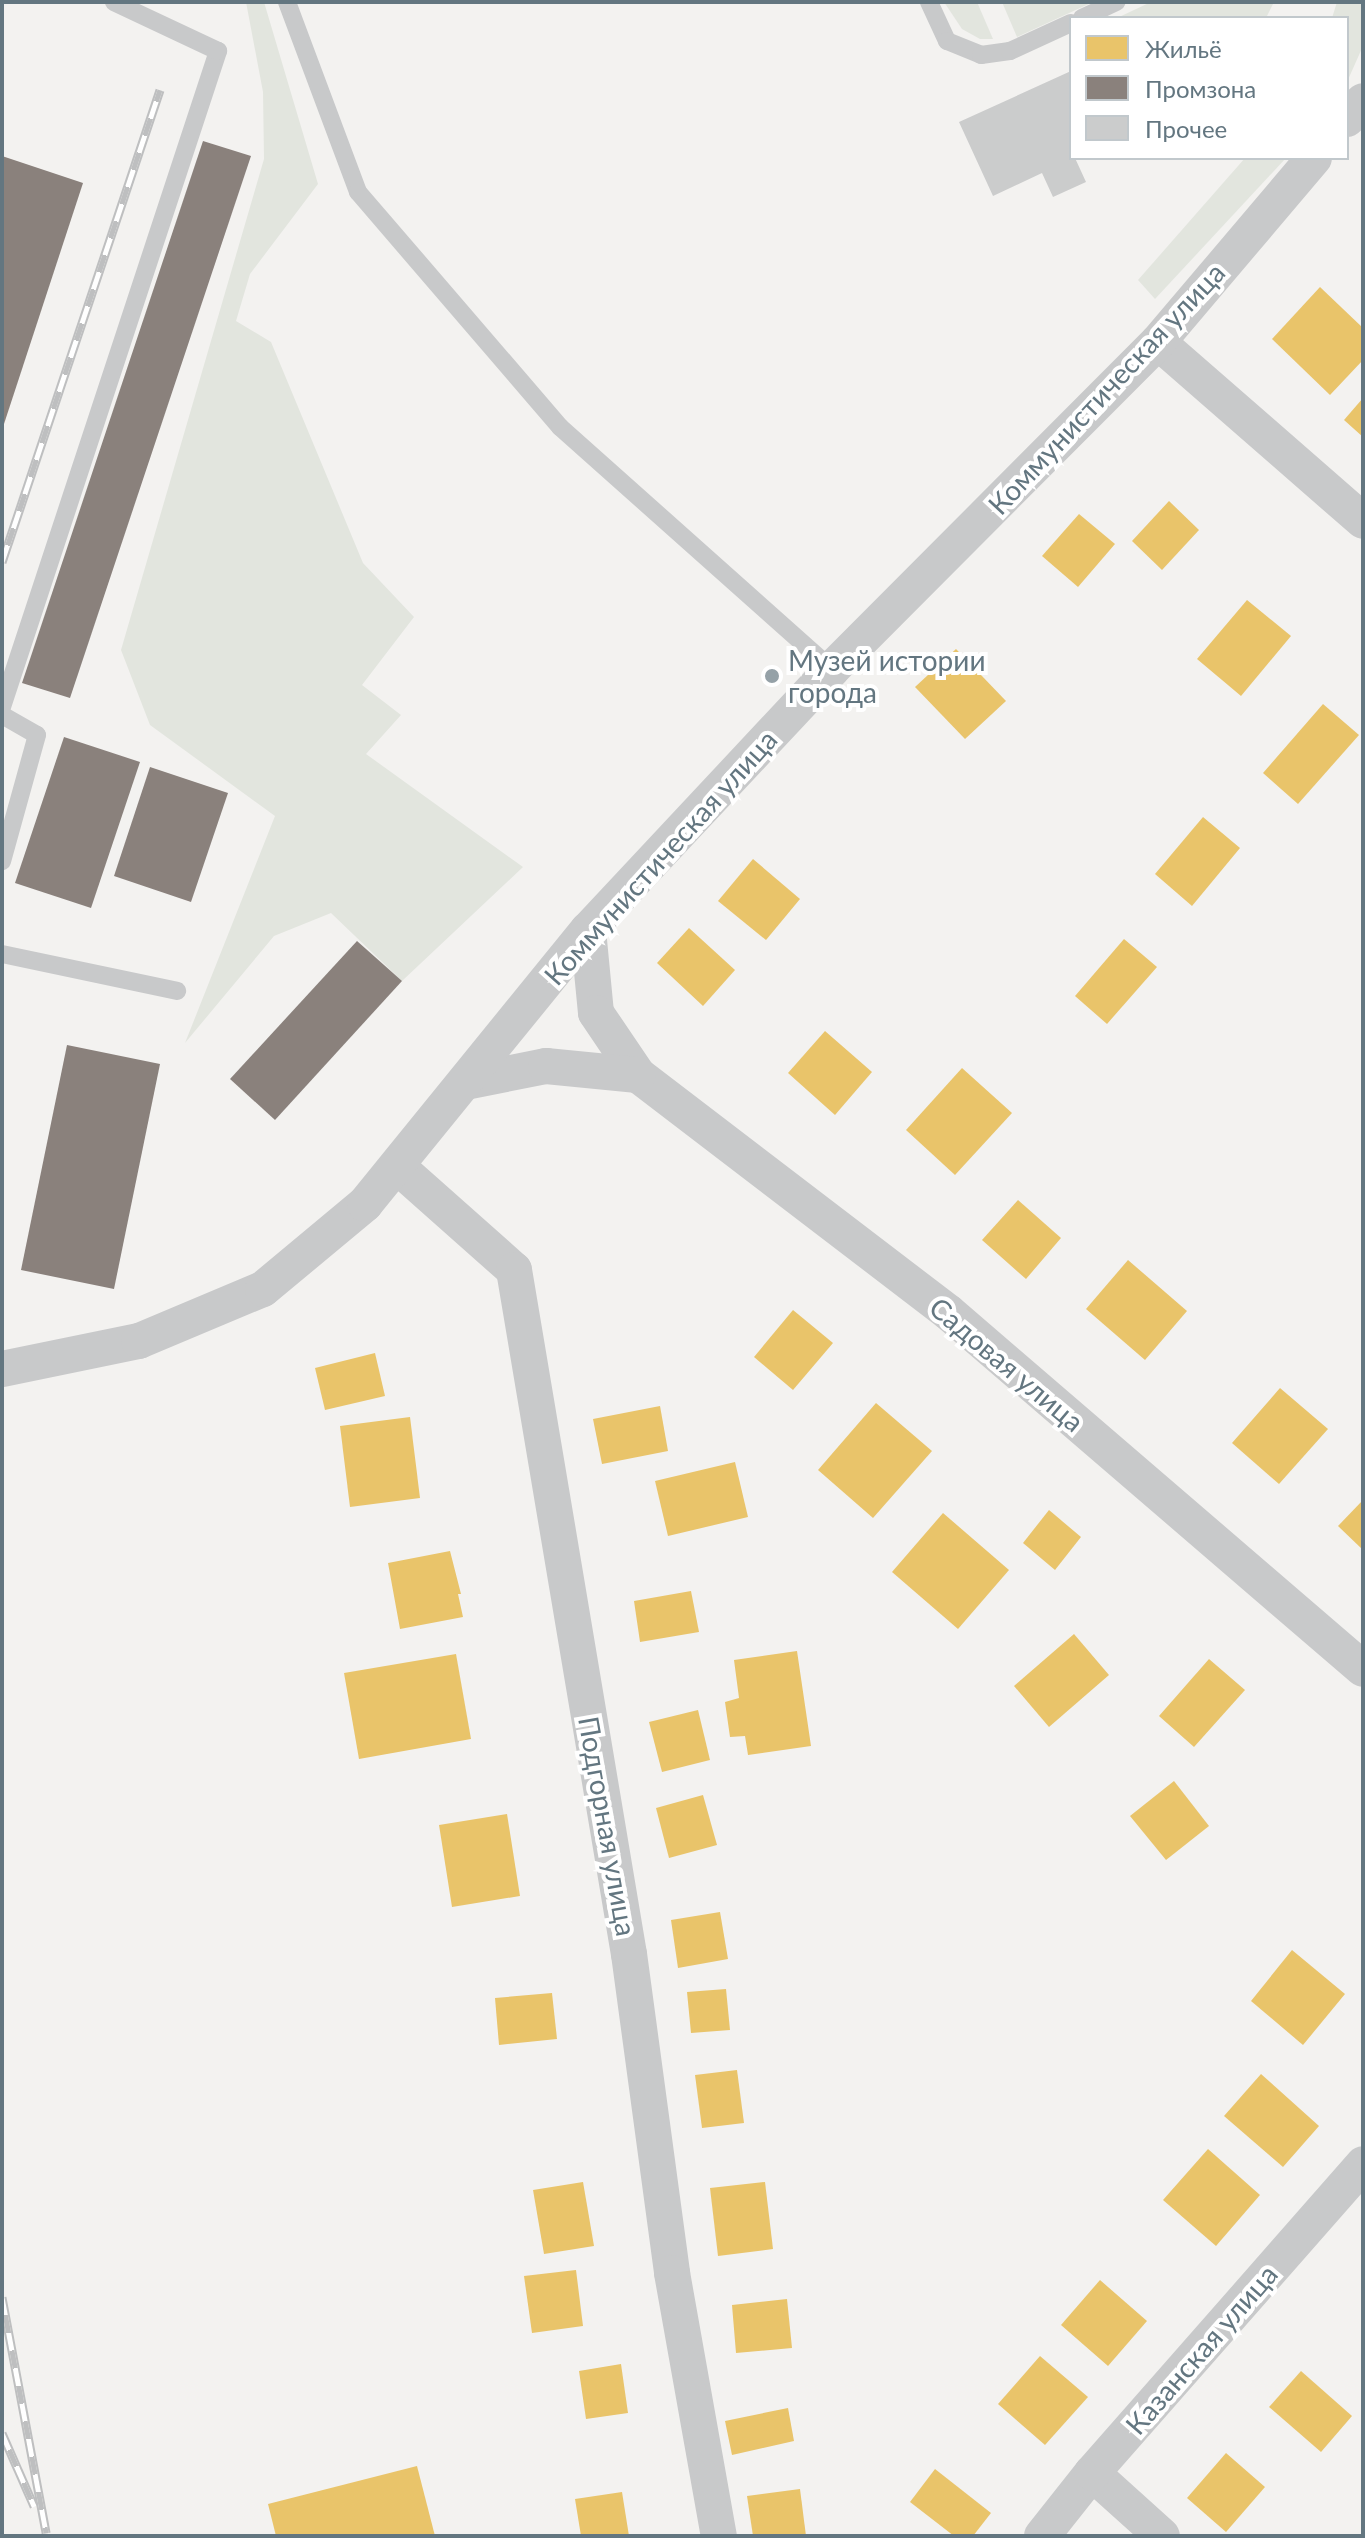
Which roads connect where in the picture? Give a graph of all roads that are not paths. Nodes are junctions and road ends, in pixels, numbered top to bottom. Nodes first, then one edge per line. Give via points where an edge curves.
1 (114, 2) edge
2 (287, 2) edge
3 (929, 2) edge
4 (1117, 2) edge
5 (1086, 16) edge
6 (1069, 24) edge
7 (1363, 101) edge
8 (1349, 117) edge
9 (1312, 160) edge
10 (1158, 342) junction
11 (1363, 521) edge
12 (832, 669) junction
13 (2, 707) edge
14 (2, 715) edge
15 (2, 861) edge
16 (588, 930) junction
17 (2, 954) edge
18 (177, 991) dead end
19 (638, 1075) junction
20 (465, 1082) junction
21 (398, 1167) junction
22 (2, 1369) edge
23 (1363, 1669) edge
24 (1363, 2164) edge
25 (1092, 2473) junction
26 (719, 2536) edge
27 (1042, 2536) edge
28 (1162, 2536) edge

1 - 13 lane via 218,51
2 - 12 lane via 358,192 560,427
3 - 6 lane via 947,41 981,55 1010,51
4 - 5 lane
7 - 8 street
9 - 10 street, Коммунистическая улица
10 - 11 street
10 - 12 street, Коммунистическая улица
12 - 16 street, Коммунистическая улица
14 - 15 lane via 37,735
16 - 19 street, Садовая улица via 596,1013
16 - 20 street, Коммунистическая улица
17 - 18 lane
19 - 20 street via 546,1066
19 - 23 street, Садовая улица via 948,1312
20 - 21 street, Коммунистическая улица
21 - 22 street, Коммунистическая улица via 365,1204 263,1289 139,1341
21 - 26 street, Подгорная улица via 514,1270 629,1954 672,2273
24 - 25 street, Казанская улица
25 - 27 street, Казанская улица
25 - 28 street

